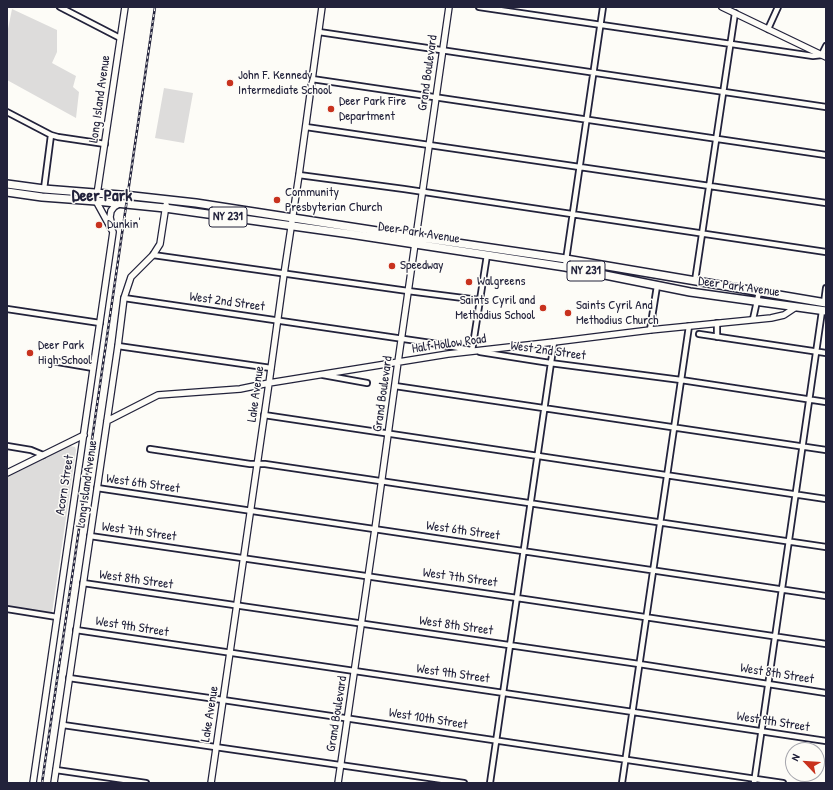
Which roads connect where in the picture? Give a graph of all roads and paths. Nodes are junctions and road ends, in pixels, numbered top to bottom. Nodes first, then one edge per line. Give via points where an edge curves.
1 (60, 7) edge
2 (125, 7) edge
3 (322, 7) edge
4 (449, 7) edge
5 (479, 7) edge
6 (603, 7) edge
7 (722, 7) edge
8 (778, 7) edge
9 (735, 13) junction
10 (600, 25) junction
11 (768, 29) junction
12 (319, 32) junction
13 (120, 38) junction
14 (730, 44) junction
15 (826, 46) edge
16 (443, 50) junction
17 (824, 55) edge
18 (593, 72) junction
19 (312, 79) junction
20 (723, 91) junction
21 (436, 98) junction
22 (826, 106) edge
23 (7, 112) edge
24 (587, 119) junction
25 (306, 127) junction
26 (51, 135) junction
27 (716, 139) junction
28 (105, 144) junction
29 (429, 144) junction
30 (826, 155) edge
31 (580, 167) junction
32 (299, 175) junction
33 (7, 184) edge
34 (709, 186) junction
35 (44, 189) junction
36 (7, 192) edge
37 (422, 192) junction
38 (96, 197) junction
39 (166, 200) junction
40 (826, 203) edge
41 (120, 204) junction
42 (165, 208) junction
43 (573, 214) junction
44 (292, 217) junction
45 (291, 226) junction
46 (113, 232) junction
47 (703, 233) junction
48 (415, 241) junction
49 (826, 252) edge
50 (153, 255) junction
51 (487, 255) junction
52 (566, 259) junction
53 (565, 267) junction
54 (284, 274) junction
55 (695, 281) junction
56 (657, 286) junction
57 (826, 288) edge
58 (408, 291) junction
59 (759, 292) junction
60 (124, 298) junction
61 (479, 300) junction
62 (757, 301) junction
63 (796, 307) junction
64 (825, 307) edge
65 (7, 309) edge
66 (753, 319) junction
67 (277, 321) junction
68 (100, 323) junction
69 (717, 323) junction
70 (689, 326) junction
71 (650, 330) junction
72 (699, 334) dead end
73 (717, 337) junction
74 (401, 339) junction
75 (554, 342) junction
76 (118, 346) junction
77 (472, 351) junction
78 (817, 352) junction
79 (826, 353) edge
80 (52, 361) dead end
81 (398, 362) junction
82 (550, 363) junction
83 (93, 368) junction
84 (271, 368) junction
85 (321, 375) junction
86 (681, 380) junction
87 (269, 383) junction
88 (367, 383) dead end
89 (395, 386) junction
90 (810, 399) junction
91 (826, 402) edge
92 (544, 408) junction
93 (264, 415) junction
94 (107, 421) junction
95 (674, 428) junction
96 (388, 434) junction
97 (84, 435) junction
98 (7, 446) edge
99 (803, 447) junction
100 (150, 449) dead end
101 (826, 450) edge
102 (43, 455) junction
103 (537, 456) junction
104 (257, 464) junction
105 (7, 473) edge
106 (668, 475) junction
107 (382, 481) junction
108 (97, 488) junction
109 (796, 494) junction
110 (826, 499) edge
111 (530, 503) junction
112 (250, 511) junction
113 (660, 522) junction
114 (375, 529) junction
115 (90, 536) junction
116 (789, 542) junction
117 (826, 547) edge
118 (524, 551) junction
119 (244, 558) junction
120 (653, 570) junction
121 (368, 576) junction
122 (83, 583) junction
123 (782, 589) junction
124 (826, 596) edge
125 (517, 598) junction
126 (236, 606) junction
127 (7, 609) edge
128 (57, 617) junction
129 (646, 617) junction
130 (362, 624) junction
131 (76, 630) junction
132 (776, 636) junction
133 (826, 644) edge
134 (510, 645) junction
135 (230, 653) junction
136 (639, 664) junction
137 (354, 671) junction
138 (69, 678) junction
139 (769, 684) junction
140 (503, 692) junction
141 (826, 693) edge
142 (223, 700) junction
143 (633, 712) junction
144 (347, 718) junction
145 (63, 725) junction
146 (761, 731) junction
147 (496, 740) junction
148 (826, 741) edge
149 (216, 747) junction
150 (625, 759) junction
151 (340, 765) junction
152 (56, 770) junction
153 (754, 781) edge
154 (33, 783) edge
155 (54, 783) edge
156 (146, 783) edge
157 (211, 783) edge
158 (338, 783) edge
159 (464, 783) edge
160 (490, 783) edge
161 (622, 783) edge
162 (783, 783) edge

1 - 13 street
2 - 13 street, Long Island Avenue
3 - 12 street, Lake Avenue
4 - 16 street, Grand Boulevard
5 - 10 street
6 - 10 street
7 - 9 street
8 - 11 street
9 - 11 street
9 - 14 street
10 - 14 street
10 - 18 street
11 - 17 street
12 - 16 street
12 - 19 street, Lake Avenue
13 - 28 street, Long Island Avenue
14 - 17 street via 813,56
14 - 20 street
15 - 17 street
16 - 18 street
16 - 21 street, Grand Boulevard
18 - 20 street
18 - 24 street
19 - 21 street
19 - 25 street, Lake Avenue
20 - 22 street
20 - 27 street
21 - 24 street
21 - 29 street, Grand Boulevard
23 - 26 street
24 - 27 street
24 - 31 street
25 - 29 street
25 - 32 street, Lake Avenue
26 - 28 street
26 - 35 street
27 - 30 street
27 - 34 street
28 - 38 street, Long Island Avenue
29 - 31 street
29 - 37 street, Grand Boulevard
31 - 34 street
31 - 43 street
32 - 37 street
32 - 44 street, Lake Avenue
33 - 35 main road, Deer Park Avenue / NY 231
34 - 40 street
34 - 47 street
35 - 38 main road, Deer Park Avenue / NY 231
36 - 38 main road, Deer Park Avenue / NY 231 via 42,197
37 - 43 street
37 - 48 street, Grand Boulevard
38 - 39 main road, Deer Park Avenue / NY 231 via 134,196
38 - 41 main road, Deer Park Avenue / NY 231
38 - 46 street
39 - 42 street, Long Island Avenue
39 - 44 main road, Deer Park Avenue / NY 231
41 - 42 main road, Deer Park Avenue / NY 231
41 - 46 street, Acorn Street via 114,207 110,214
42 - 45 main road, Deer Park Avenue / NY 231
42 - 50 street, Long Island Avenue via 160,244
43 - 47 street
43 - 52 street
44 - 45 street, Lake Avenue
44 - 48 main road, Deer Park Avenue / NY 231
45 - 48 main road, Deer Park Avenue / NY 231
45 - 54 street, Lake Avenue
46 - 68 street, Acorn Street
47 - 49 street
47 - 55 street
48 - 51 main road, Deer Park Avenue / NY 231
48 - 52 main road, Deer Park Avenue / NY 231
48 - 58 street, Grand Boulevard
50 - 54 street
50 - 60 street, Long Island Avenue via 131,277
51 - 53 main road, Deer Park Avenue / NY 231
51 - 61 street
52 - 53 street
52 - 55 main road, Deer Park Avenue / NY 231
53 - 56 main road, Deer Park Avenue / NY 231
54 - 58 street
54 - 67 street, Lake Avenue
55 - 59 main road, Deer Park Avenue / NY 231
56 - 62 main road, Deer Park Avenue / NY 231
56 - 71 street
57 - 64 street
58 - 61 street
58 - 74 street, Grand Boulevard
59 - 62 street
59 - 64 main road, Deer Park Avenue / NY 231
60 - 67 street, West 2nd Street
60 - 76 street, Long Island Avenue
61 - 77 street
62 - 63 main road, Deer Park Avenue / NY 231
62 - 66 street
63 - 64 main road, Deer Park Avenue / NY 231
63 - 66 street, Half Hollow Road via 771,318
64 - 78 street
65 - 68 street
66 - 69 street, Half Hollow Road
67 - 74 street, West 2nd Street
67 - 84 street, Lake Avenue
68 - 83 street, Acorn Street
69 - 70 street, Half Hollow Road
69 - 73 street
70 - 71 street, Half Hollow Road
70 - 86 street
71 - 75 street, Half Hollow Road
72 - 73 street
73 - 78 street
74 - 77 street, West 2nd Street
74 - 81 street, Grand Boulevard
75 - 77 street, Half Hollow Road
75 - 82 street
76 - 84 street
76 - 94 street, Long Island Avenue
77 - 81 street, Half Hollow Road
77 - 82 street, West 2nd Street
78 - 79 street
78 - 90 street
80 - 83 street
81 - 85 street, Half Hollow Road
81 - 89 street, Grand Boulevard
82 - 86 street, West 2nd Street
82 - 92 street
83 - 97 street, Acorn Street
84 - 87 street, Lake Avenue
85 - 87 street, Half Hollow Road
85 - 88 street
86 - 90 street, West 2nd Street
86 - 95 street
87 - 93 street, Lake Avenue
87 - 94 street, Half Hollow Road via 240,389 158,395
89 - 92 street
89 - 96 street, Grand Boulevard
90 - 91 street, West 2nd Street
90 - 99 street
92 - 95 street
92 - 103 street
93 - 96 street
93 - 104 street, Lake Avenue
94 - 108 street, Long Island Avenue
95 - 99 street
95 - 106 street
96 - 103 street
96 - 107 street, Grand Boulevard
97 - 102 street
97 - 128 street, Acorn Street
98 - 102 street
99 - 101 street
99 - 109 street
100 - 104 street
102 - 105 street
103 - 106 street
103 - 111 street
104 - 107 street
104 - 112 street, Lake Avenue
106 - 109 street
106 - 113 street
107 - 111 street
107 - 114 street, Grand Boulevard
108 - 112 street, West 6th Street
108 - 115 street, Long Island Avenue
109 - 110 street
109 - 116 street
111 - 113 street
111 - 118 street
112 - 114 street, West 6th Street
112 - 119 street, Lake Avenue
113 - 116 street
113 - 120 street
114 - 118 street, West 6th Street
114 - 121 street, Grand Boulevard
115 - 119 street, West 7th Street
115 - 122 street, Long Island Avenue
116 - 117 street
116 - 123 street
118 - 120 street, West 6th Street
118 - 125 street
119 - 121 street, West 7th Street
119 - 126 street, Lake Avenue
120 - 123 street, West 6th Street
120 - 129 street
121 - 125 street, West 7th Street
121 - 130 street, Grand Boulevard
122 - 126 street, West 8th Street
122 - 131 street, Long Island Avenue
123 - 124 street, West 6th Street
123 - 132 street
125 - 129 street, West 7th Street
125 - 134 street
126 - 130 street, West 8th Street
126 - 135 street, Lake Avenue
127 - 128 street
128 - 154 street, Acorn Street
129 - 132 street, West 7th Street
129 - 136 street
130 - 134 street, West 8th Street
130 - 137 street, Grand Boulevard
131 - 135 street, West 9th Street
131 - 138 street, Long Island Avenue
132 - 133 street, West 7th Street
132 - 139 street
134 - 136 street, West 8th Street
134 - 140 street
135 - 137 street, West 9th Street
135 - 142 street, Lake Avenue
136 - 139 street, West 8th Street
136 - 143 street
137 - 140 street, West 9th Street
137 - 144 street, Grand Boulevard
138 - 142 street, West 10th Street
138 - 145 street, Long Island Avenue
139 - 141 street, West 8th Street
139 - 146 street
140 - 143 street, West 9th Street
140 - 147 street
142 - 144 street, West 10th Street
142 - 149 street, Lake Avenue
143 - 146 street, West 9th Street
143 - 150 street
144 - 147 street, West 10th Street
144 - 151 street, Grand Boulevard
145 - 149 street
145 - 152 street, Long Island Avenue
146 - 148 street, West 9th Street
146 - 153 street
147 - 150 street, West 10th Street
147 - 160 street
149 - 151 street
149 - 157 street, Lake Avenue
150 - 153 street, West 10th Street
150 - 161 street
151 - 158 street, Grand Boulevard
151 - 159 street
152 - 155 street, Long Island Avenue
152 - 156 street
153 - 162 street, West 10th Street

